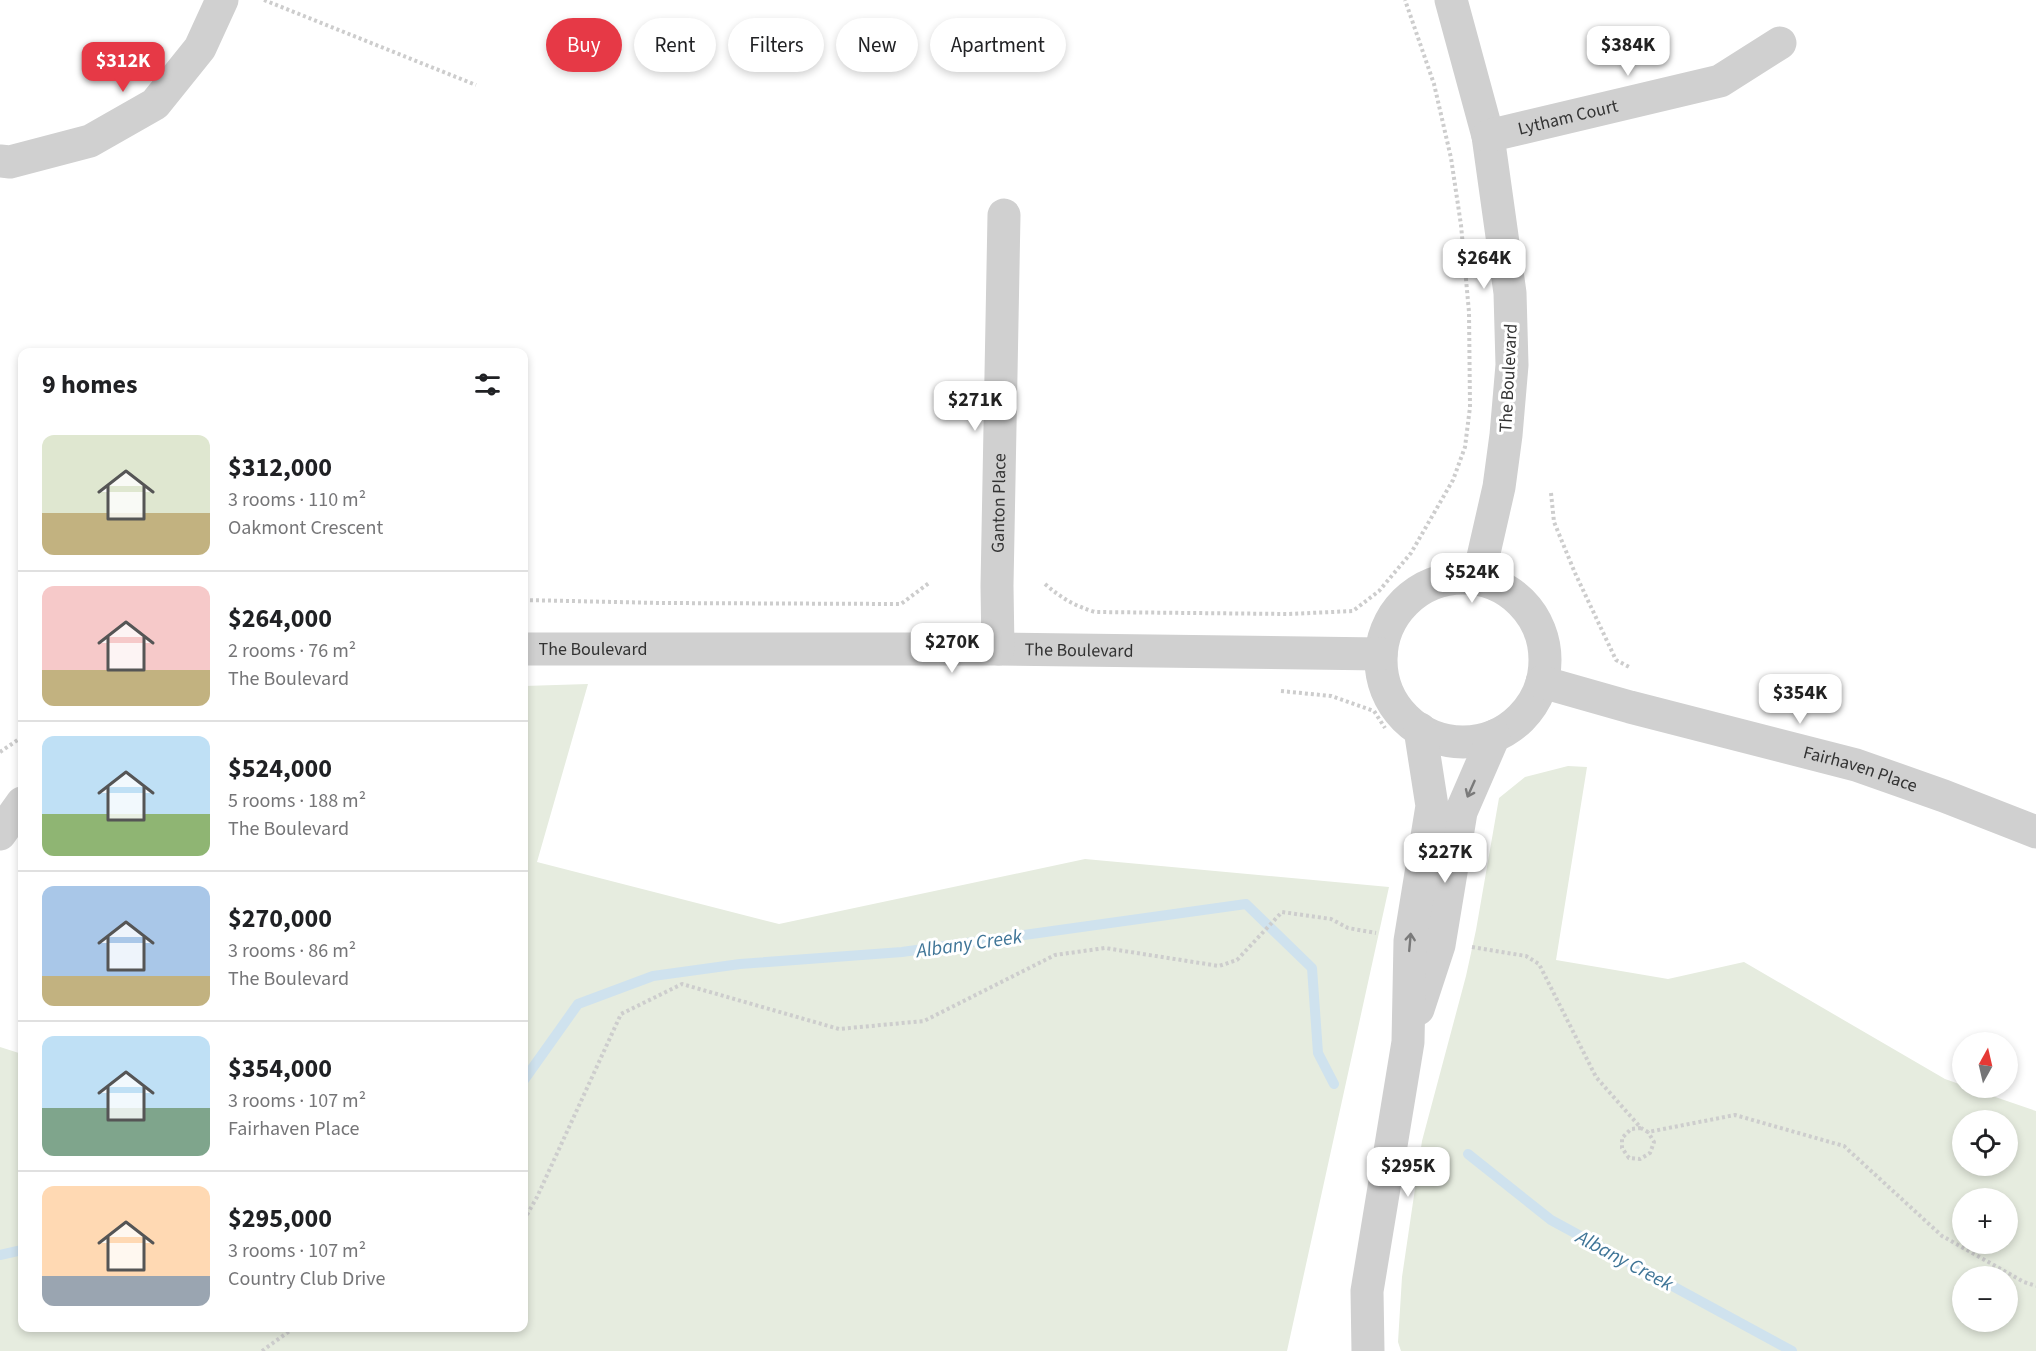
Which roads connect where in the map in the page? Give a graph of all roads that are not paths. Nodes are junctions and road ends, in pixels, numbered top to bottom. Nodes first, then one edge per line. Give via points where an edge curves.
1 (222, 0) edge
2 (1451, 0) edge
3 (1779, 43) dead end
4 (1488, 136) junction
5 (0, 161) edge
6 (1004, 215) dead end
7 (1478, 579) junction
8 (998, 648) junction
9 (528, 649) edge
10 (1381, 654) junction
11 (1542, 682) junction
12 (1420, 729) junction
13 (1494, 736) junction
14 (18, 800) edge
15 (18, 809) edge
16 (0, 811) edge
17 (2036, 832) edge
18 (0, 834) edge
19 (1408, 1042) junction
20 (1368, 1351) edge

1 - 5 street via 200,48 155,104 90,141 10,162
2 - 4 street, The Boulevard
3 - 4 street, Lytham Court via 1720,81
4 - 7 street, The Boulevard via 1510,293 1512,365 1499,487
6 - 8 street, Ganton Place
7 - 10 street via 1437,582 1413,595 1394,615
7 - 11 street via 1509,592 1533,616 1544,648
8 - 9 street, The Boulevard
8 - 10 street, The Boulevard
10 - 12 street via 1383,678 1392,700
11 - 13 street via 1529,708
11 - 17 street, Fairhaven Place via 1856,765
12 - 13 street via 1465,742
19 -> 12 street via 1410,941 1432,806
13 -> 19 street via 1461,812 1439,945
14 - 16 street
15 - 18 street
19 - 20 street via 1367,1292

